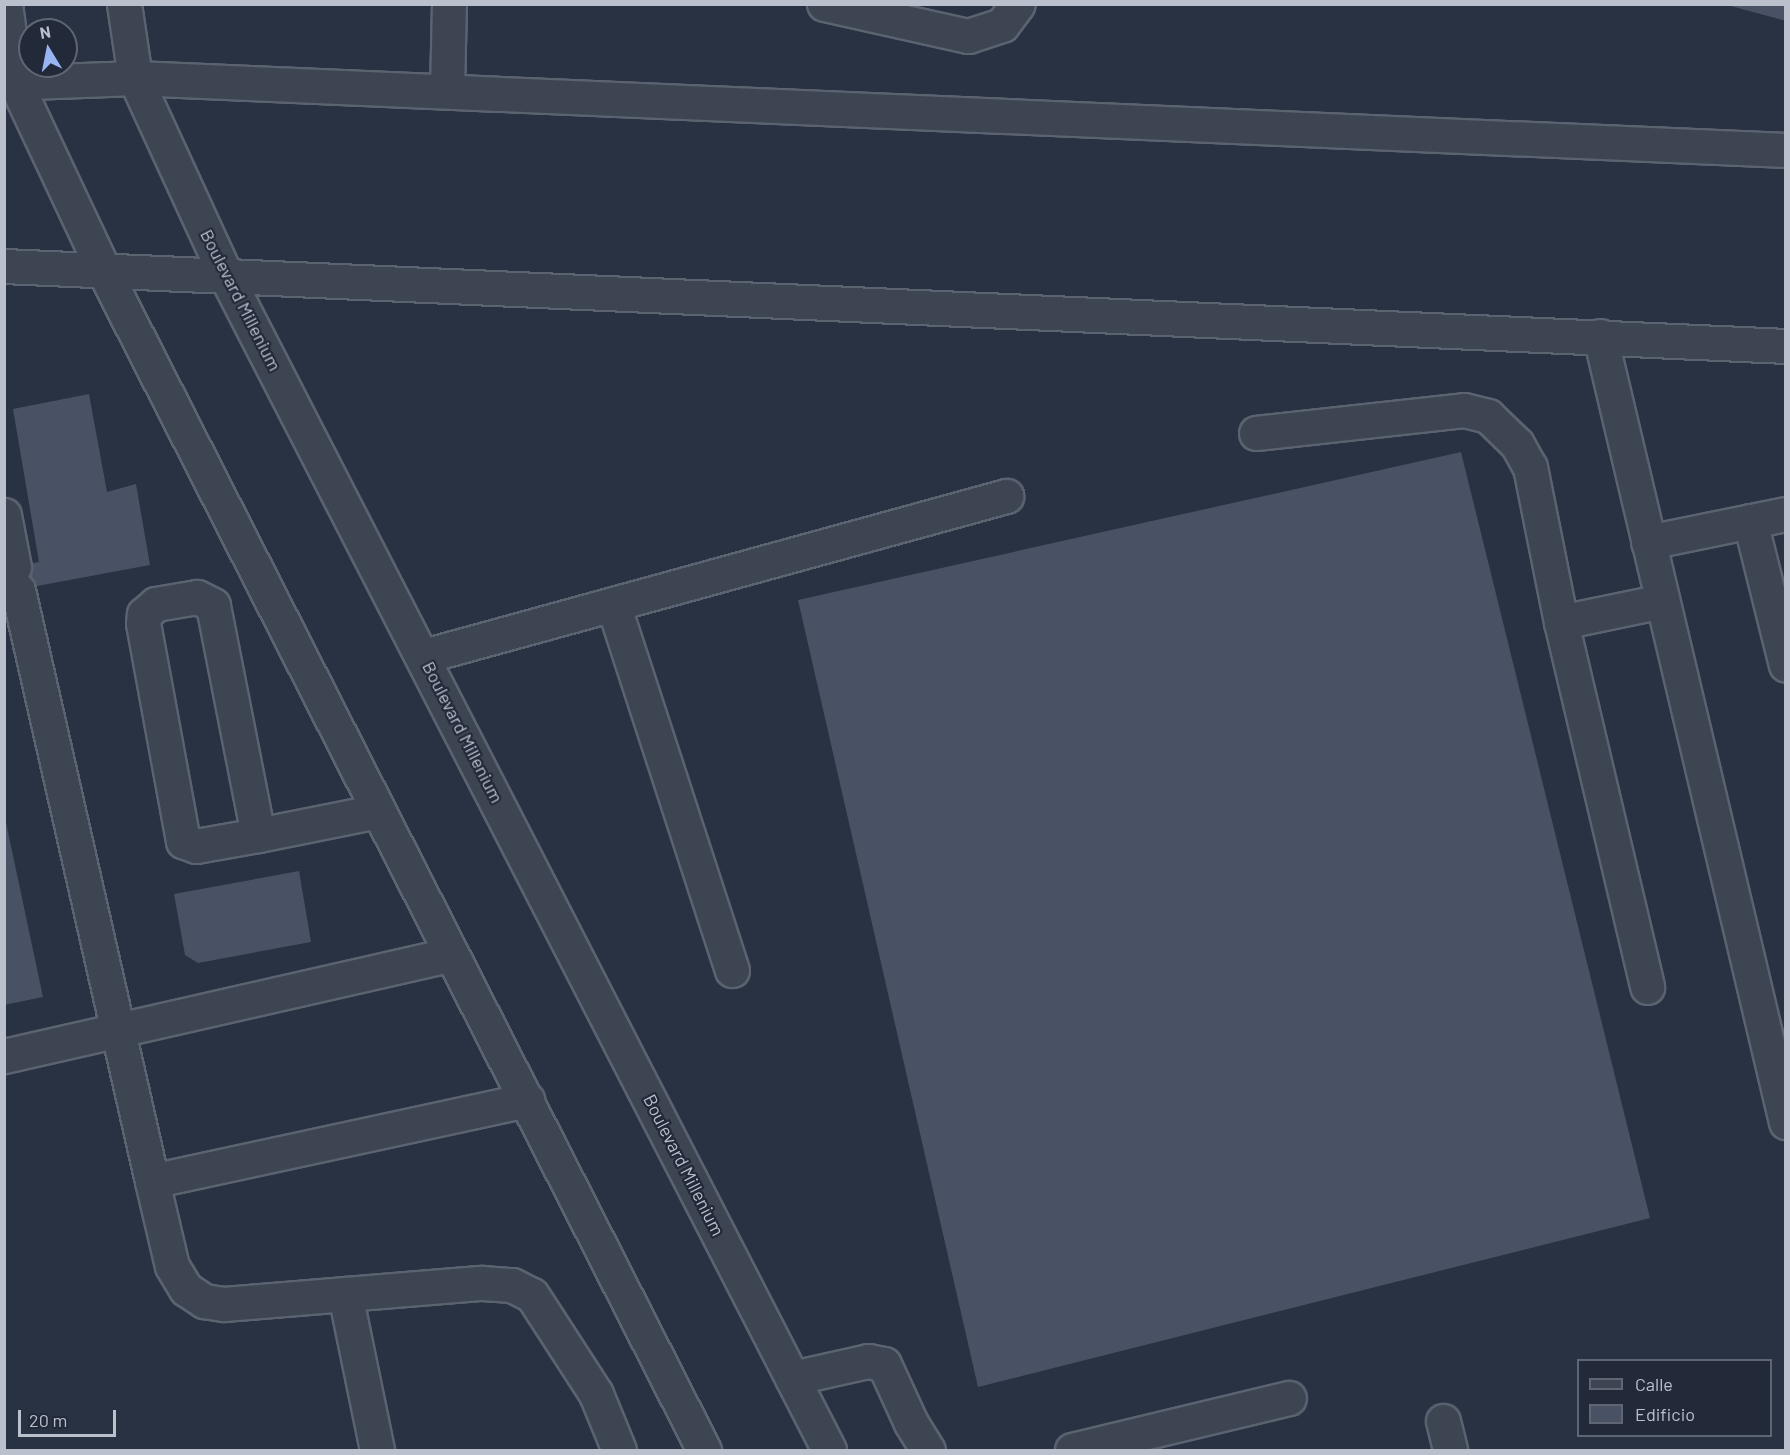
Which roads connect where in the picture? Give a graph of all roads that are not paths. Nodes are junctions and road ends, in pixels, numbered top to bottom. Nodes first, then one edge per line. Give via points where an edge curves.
1 (5, 4) edge
2 (124, 4) edge
3 (449, 4) edge
4 (824, 4) edge
5 (1018, 4) edge
6 (135, 78) junction
7 (10, 84) edge
8 (447, 92) junction
9 (1785, 150) edge
10 (4, 266) edge
11 (105, 273) junction
12 (226, 276) junction
13 (1600, 336) junction
14 (1785, 346) edge
15 (1256, 433) dead end
16 (1006, 496) dead end
17 (1785, 514) edge
18 (4, 515) edge
19 (1750, 521) junction
20 (1648, 542) junction
21 (1662, 601) junction
22 (613, 604) junction
23 (1561, 622) junction
24 (424, 656) junction
25 (1785, 665) edge
26 (378, 811) junction
27 (258, 835) junction
28 (452, 954) junction
29 (732, 970) dead end
30 (1647, 987) dead end
31 (119, 1032) junction
32 (4, 1056) edge
33 (527, 1100) junction
34 (1785, 1122) edge
35 (152, 1181) junction
36 (345, 1294) junction
37 (792, 1378) junction
38 (1289, 1398) dead end
39 (377, 1450) edge
40 (619, 1450) edge
41 (704, 1450) edge
42 (829, 1450) edge
43 (928, 1450) edge
44 (1072, 1450) edge

1 - 7 street
2 - 6 street, Boulevard Millenium
3 - 8 street
4 - 5 street via 968,36 1002,25
6 - 7 street
6 - 8 street
6 - 12 street, Boulevard Millenium
7 - 11 street
8 - 9 street
10 - 11 street
11 - 12 street
11 - 26 street
12 - 13 street
12 - 24 street, Boulevard Millenium
13 - 14 street
13 - 20 street
15 - 23 street via 1464,410 1488,416 1504,427 1530,467
16 - 22 street
17 - 19 street
18 - 31 street
19 - 20 street
19 - 25 street
20 - 21 street
21 - 23 street
21 - 34 street
22 - 24 street
22 - 29 street
23 - 30 street
24 - 37 street, Boulevard Millenium
26 - 27 street
26 - 28 street
27 - 27 street via 213,605 197,597 156,604 144,614 143,623 183,841 196,846
28 - 31 street
28 - 33 street
31 - 32 street
31 - 35 street
33 - 35 street
33 - 41 street
35 - 36 street via 172,1266 186,1289 204,1301 224,1304
36 - 39 street
36 - 40 street via 482,1283 512,1285 532,1295 596,1394
37 - 42 street, Boulevard Millenium
37 - 43 street via 868,1361 884,1364
38 - 44 street

